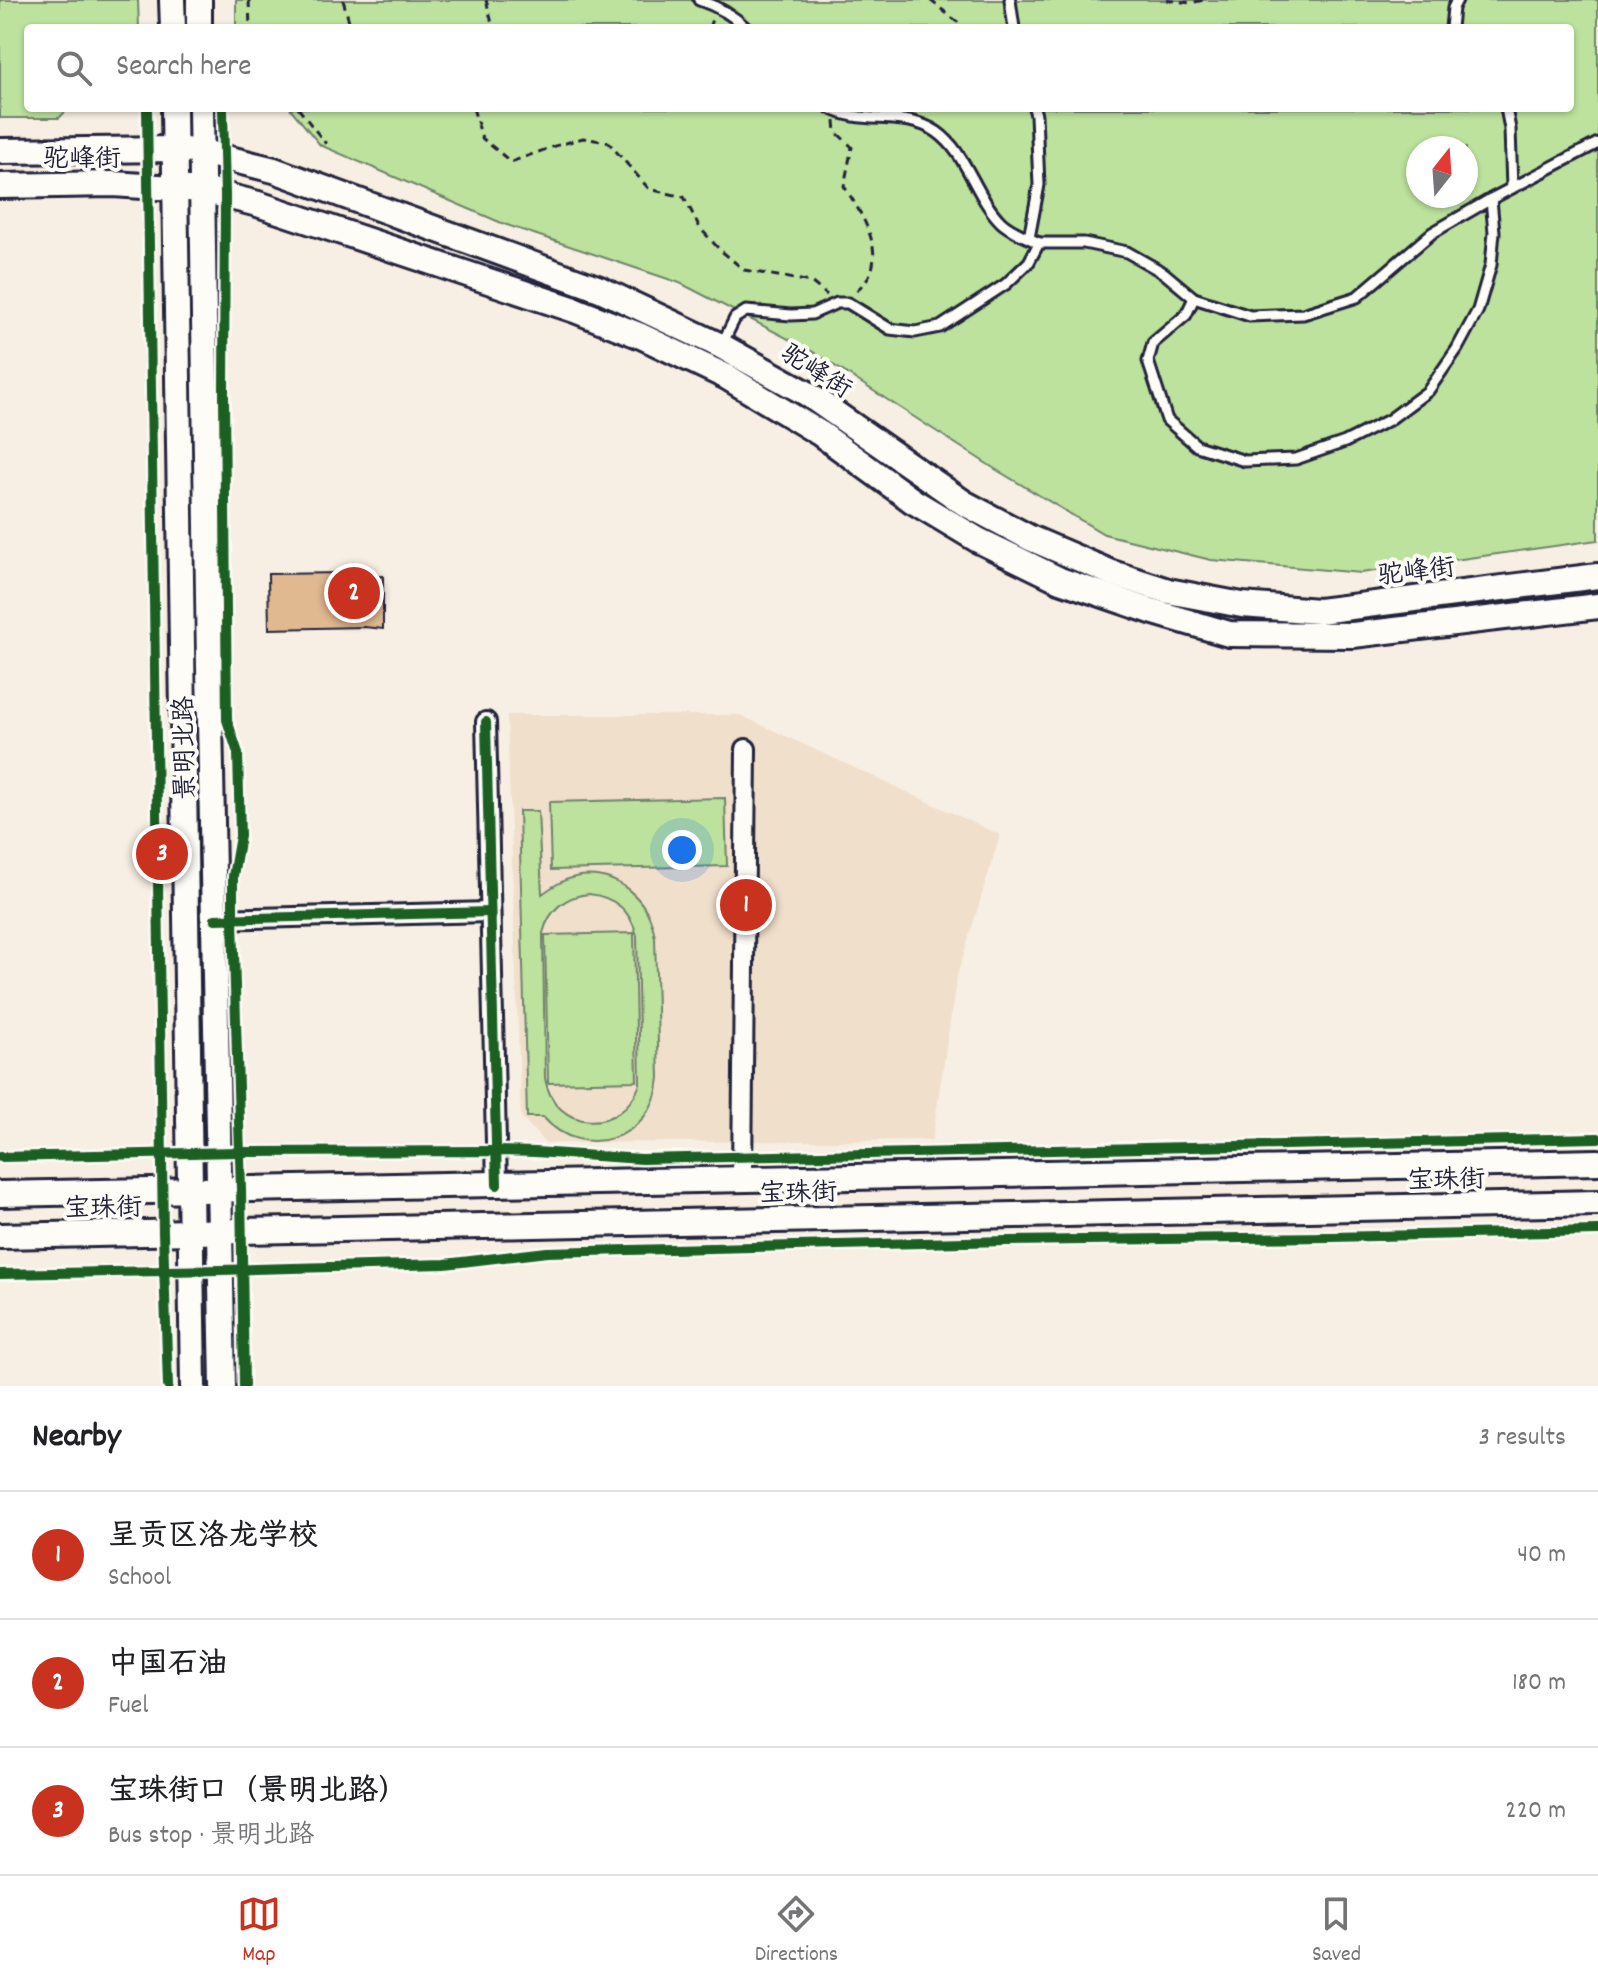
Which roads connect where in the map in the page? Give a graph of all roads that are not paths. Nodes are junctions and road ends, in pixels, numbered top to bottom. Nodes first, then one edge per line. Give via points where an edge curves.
1 (172, 0) edge
2 (199, 0) edge
3 (699, 0) edge
4 (1010, 0) edge
5 (1457, 0) edge
6 (173, 24) edge
7 (199, 24) edge
8 (742, 24) edge
9 (1013, 24) edge
10 (1451, 24) edge
11 (174, 112) edge
12 (201, 112) edge
13 (843, 112) edge
14 (1035, 112) edge
15 (1507, 112) edge
16 (1598, 143) edge
17 (175, 149) junction
18 (0, 151) edge
19 (202, 152) junction
20 (0, 186) edge
21 (175, 187) junction
22 (1512, 188) junction
23 (203, 190) junction
24 (1491, 199) junction
25 (1034, 240) junction
26 (1194, 298) junction
27 (721, 346) junction
28 (1598, 576) edge
29 (1598, 606) edge
30 (486, 722) dead end
31 (746, 749) dead end
32 (490, 912) junction
33 (215, 919) junction
34 (1598, 1162) edge
35 (742, 1180) junction
36 (497, 1185) junction
37 (190, 1190) junction
38 (220, 1190) junction
39 (0, 1194) edge
40 (1598, 1203) edge
41 (220, 1231) junction
42 (191, 1232) junction
43 (0, 1236) edge
44 (193, 1386) edge
45 (223, 1386) edge

1 - 6 main road
2 - 7 main road
3 - 8 lane
4 - 9 lane
5 - 10 lane
11 - 17 main road, 景明北路
12 - 19 main road, 景明北路
13 - 25 lane via 912,120 938,133 1002,224
14 - 25 lane via 1039,185
15 - 22 lane
16 - 22 lane
17 - 18 main road, 驼峰街
17 - 19 main road, 驼峰街
17 - 21 main road, 景明北路
19 - 23 main road, 景明北路
19 - 27 main road, 驼峰街 via 274,170 600,289
20 - 21 main road, 驼峰街
21 - 23 main road, 驼峰街
21 - 37 main road, 景明北路
22 - 24 lane
23 - 29 main road, 驼峰街 via 258,204 641,336 727,377 978,540 1060,580 1151,611 1229,634 1353,635
23 - 33 main road, 景明北路
24 - 26 lane via 1432,233 1357,297 1303,314 1250,316
24 - 26 lane via 1491,265 1478,310 1428,391 1389,420 1296,459 1245,461 1197,446 1167,420 1148,361 1153,343 1186,315
25 - 26 lane via 1127,252
25 - 27 lane via 1029,262 1006,284 940,327 890,329 843,303 802,315 746,311 735,318
27 - 28 main road, 驼峰街 via 806,393 964,503 1030,538 1168,591 1242,605 1319,611
30 - 32 street
31 - 35 street
32 - 33 street
32 - 36 street
33 - 38 main road, 景明北路
34 - 35 main road, 宝珠街
35 - 36 main road, 宝珠街
36 - 38 main road, 宝珠街
37 - 38 main road, 宝珠街
37 - 39 main road, 宝珠街
37 - 42 main road, 景明北路
38 - 41 main road, 景明北路
40 - 41 main road, 宝珠街
41 - 42 main road, 宝珠街
41 - 45 main road, 景明北路
42 - 43 main road, 宝珠街
42 - 44 main road, 景明北路

